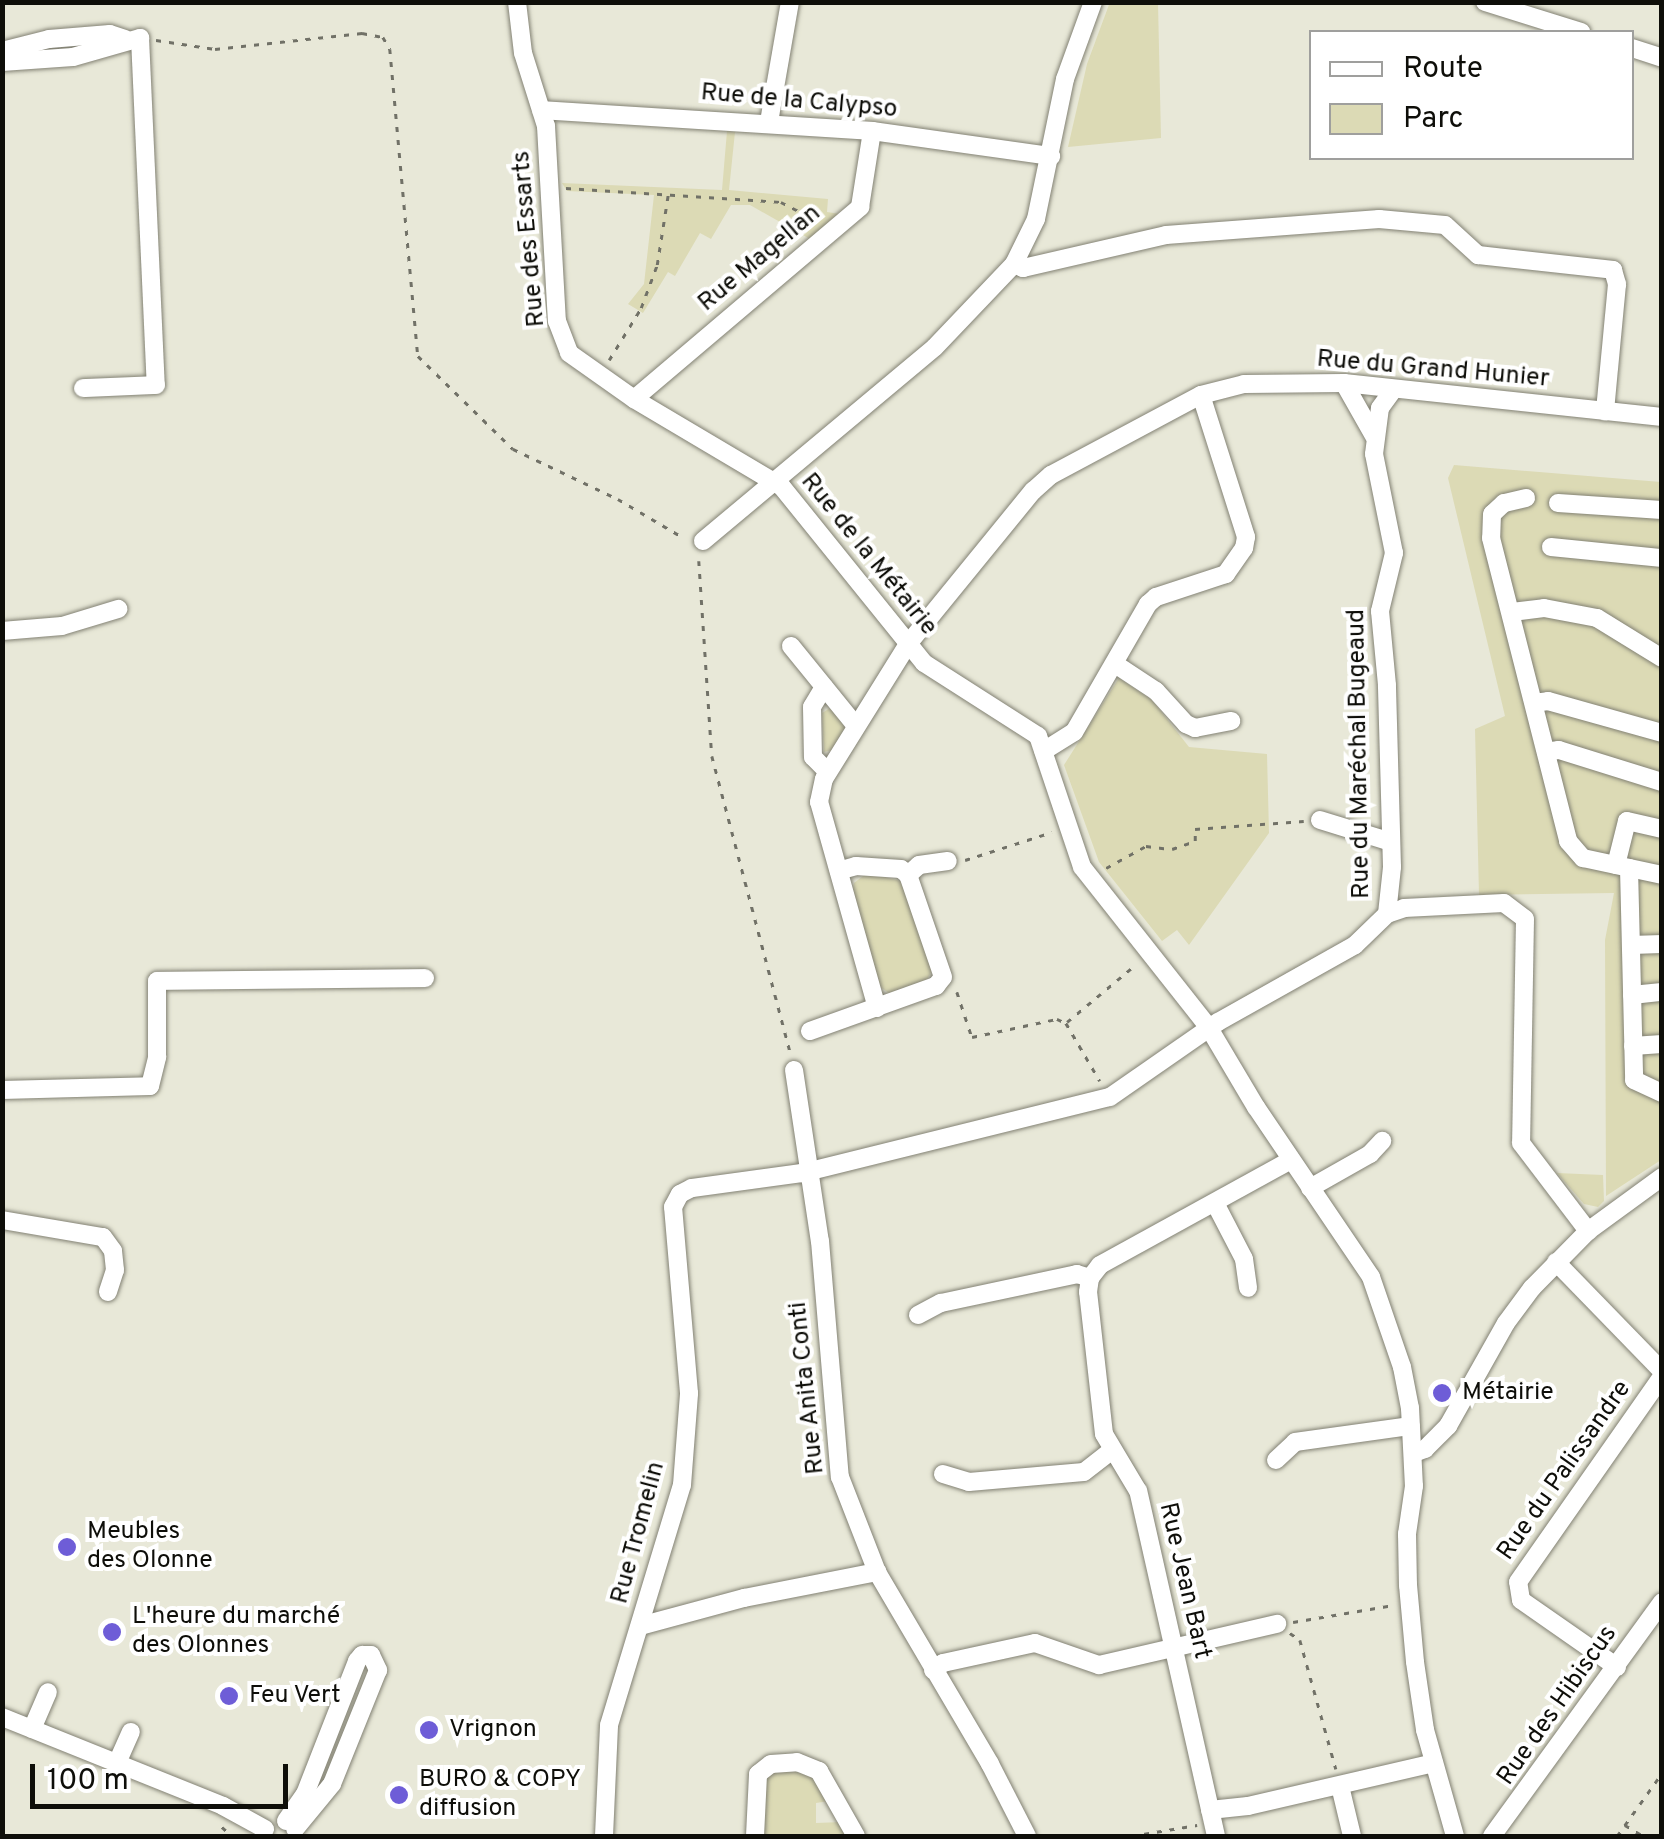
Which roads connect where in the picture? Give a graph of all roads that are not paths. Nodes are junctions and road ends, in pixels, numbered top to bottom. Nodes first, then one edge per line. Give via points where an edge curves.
1 (517, 2) edge
2 (790, 2) edge
3 (1093, 2) edge
4 (1485, 2) edge
5 (1575, 30) edge
6 (132, 39) junction
7 (1634, 49) edge
8 (2, 51) edge
9 (1662, 58) edge
10 (2, 62) edge
11 (540, 110) junction
12 (769, 122) junction
13 (872, 131) junction
14 (1051, 156) junction
15 (1014, 264) junction
16 (1344, 383) junction
17 (83, 388) dead end
18 (1393, 390) junction
19 (1201, 395) junction
20 (634, 399) junction
21 (1605, 412) junction
22 (1662, 417) edge
23 (1374, 436) junction
24 (773, 482) junction
25 (1526, 498) dead end
26 (1558, 503) dead end
27 (1662, 510) edge
28 (703, 541) dead end
29 (1551, 547) dead end
30 (1662, 558) edge
31 (118, 609) dead end
32 (1512, 612) junction
33 (2, 631) edge
34 (908, 644) junction
35 (791, 646) dead end
36 (1662, 658) edge
37 (1115, 664) junction
38 (824, 687) junction
39 (1534, 703) junction
40 (1230, 722) dead end
41 (856, 726) junction
42 (1662, 734) edge
43 (1044, 751) junction
44 (1546, 752) junction
45 (828, 772) junction
46 (1662, 782) edge
47 (1320, 820) road end
48 (1662, 829) edge
49 (1391, 842) junction
50 (948, 861) road end
51 (1622, 867) junction
52 (839, 871) junction
53 (908, 874) junction
54 (1662, 875) edge
55 (1386, 914) junction
56 (1662, 944) edge
57 (1631, 945) junction
58 (425, 978) dead end
59 (1662, 992) edge
60 (1632, 995) junction
61 (877, 1008) junction
62 (1210, 1028) junction
63 (810, 1030) dead end
64 (1662, 1044) edge
65 (1633, 1046) junction
66 (794, 1070) road end
67 (2, 1090) edge
68 (1662, 1093) edge
69 (1382, 1141) dead end
70 (1291, 1160) junction
71 (812, 1169) junction
72 (1662, 1177) edge
73 (1310, 1188) junction
74 (1216, 1202) junction
75 (2, 1220) edge
76 (1588, 1231) junction
77 (1556, 1262) junction
78 (1090, 1278) junction
79 (1248, 1288) dead end
80 (108, 1292) dead end
81 (918, 1315) dead end
82 (1662, 1374) edge
83 (1411, 1426) junction
84 (1111, 1451) junction
85 (1414, 1452) junction
86 (1276, 1460) dead end
87 (944, 1474) dead end
88 (877, 1572) junction
89 (1662, 1602) edge
90 (1277, 1624) road end
91 (640, 1626) junction
92 (1173, 1648) junction
93 (1617, 1666) junction
94 (932, 1670) junction
95 (48, 1692) dead end
96 (2, 1717) edge
97 (32, 1729) junction
98 (130, 1732) dead end
99 (1434, 1762) junction
100 (117, 1763) junction
101 (1340, 1786) junction
102 (1213, 1823) edge
103 (293, 1829) edge
104 (264, 1833) edge
105 (604, 1836) edge
106 (755, 1836) edge
107 (856, 1836) edge
108 (1027, 1836) edge
109 (1352, 1836) edge
110 (1455, 1836) edge
111 (1492, 1836) edge

1 - 11 street, Rue des Essarts
2 - 12 street
3 - 14 street, Rue de la Métairie via 1065,79
4 - 5 street
6 - 8 street via 64,38
6 - 10 street via 73,57
6 - 17 street via 156,384
7 - 9 street
11 - 12 street, Rue de la Calypso
11 - 20 street, Rue des Essarts via 556,321 569,353
12 - 13 street, Rue de la Calypso
13 - 14 street, Rue de la Calypso
13 - 20 street, Rue Magellan via 864,198
14 - 15 street, Rue de la Métairie via 1036,219
15 - 21 street via 1023,268 1166,235 1379,219 1445,225 1478,255 1613,270 1618,284
15 - 24 street, Rue de la Métairie via 935,347
16 - 18 street, Rue du Grand Hunier
16 - 19 street, Rue du Grand Hunier via 1244,384
16 - 23 street, Rue du Maréchal Bugeaud
18 - 21 street, Rue du Grand Hunier
18 - 23 street, Rue du Maréchal Bugeaud via 1380,408
19 - 34 street, Rue du Grand Hunier via 1051,475
19 - 37 street via 1244,548 1216,580 1156,597
20 - 24 street, Rue des Essarts
21 - 22 street, Rue du Grand Hunier
23 - 49 street, Rue du Maréchal Bugeaud via 1394,553 1380,610
24 - 28 street
24 - 34 street, Rue de la Métairie
25 - 32 street via 1492,514 1491,538
26 - 27 street
29 - 30 street
31 - 33 street via 62,626
32 - 36 street via 1544,608 1597,618
32 - 39 street
34 - 41 street, Rue du Grand Hunier
34 - 43 street, Rue de la Métairie via 924,663 1032,729
35 - 38 street
37 - 40 street via 1156,691 1186,724
37 - 43 street via 1074,732
38 - 41 street
38 - 45 street via 812,707 813,757
39 - 42 street via 1548,701
39 - 44 street
41 - 45 street, Rue du Grand Hunier
43 - 62 street, Rue de la Métairie via 1089,878
44 - 46 street via 1559,750
44 - 51 street via 1568,842 1583,858
45 - 52 street via 819,802
47 - 49 street
48 - 51 street via 1627,821
49 - 55 street, Rue du Maréchal Bugeaud
50 - 53 street via 919,865
51 - 54 street
51 - 57 street
52 - 53 street via 856,866
52 - 61 street
53 - 61 street via 943,977 936,986
55 - 62 street, Rue du Maréchal Bugeaud via 1355,945
55 - 76 street via 1504,903 1525,919 1521,1143
56 - 57 street
57 - 60 street
58 - 67 street via 157,981 150,1086
59 - 60 street
60 - 65 street
61 - 63 street
62 - 70 street, Rue de la Métairie
62 - 71 street, Rue du Maréchal Bugeaud via 1110,1097
64 - 65 street
65 - 68 street via 1634,1080
66 - 71 street, Rue Anita Conti
69 - 73 street
70 - 73 street, Rue de la Métairie
70 - 74 street
71 - 88 street, Rue Anita Conti via 840,1477
71 - 91 street, Rue Tromelin via 692,1188 673,1207 688,1366 684,1467
72 - 76 street
73 - 83 street, Rue de la Métairie via 1378,1289 1402,1367
74 - 78 street via 1100,1266
74 - 79 street via 1244,1259
75 - 80 street via 104,1237 114,1251
76 - 77 street
77 - 82 street
77 - 85 street via 1506,1323 1448,1426
78 - 81 street via 1076,1274 980,1294
78 - 84 street, Rue Jean Bart
82 - 93 street, Rue du Palissandre via 1518,1582 1521,1600
83 - 85 street, Rue de la Métairie
83 - 86 street via 1295,1442
84 - 87 street via 1084,1472 969,1482
84 - 92 street, Rue Jean Bart via 1138,1491
85 - 99 street, Rue de la Métairie via 1410,1602
88 - 91 street
88 - 94 street, Rue Anita Conti
89 - 93 street, Rue des Hibiscus
90 - 92 street
91 - 105 street, Rue Tromelin via 608,1725
92 - 94 street via 1099,1666 1035,1643
92 - 102 street, Rue Jean Bart
93 - 111 street, Rue des Hibiscus
94 - 108 street, Rue Anita Conti
95 - 97 street
96 - 97 street
97 - 100 street
98 - 100 street
99 - 101 street
99 - 110 street, Rue de la Métairie
100 - 104 street via 222,1806
101 - 102 street via 1248,1806
101 - 109 street
103 - 103 street via 332,1784 378,1670 371,1656 357,1661
103 - 104 street via 272,1823
106 - 107 street via 758,1774 772,1764 798,1762 819,1771

